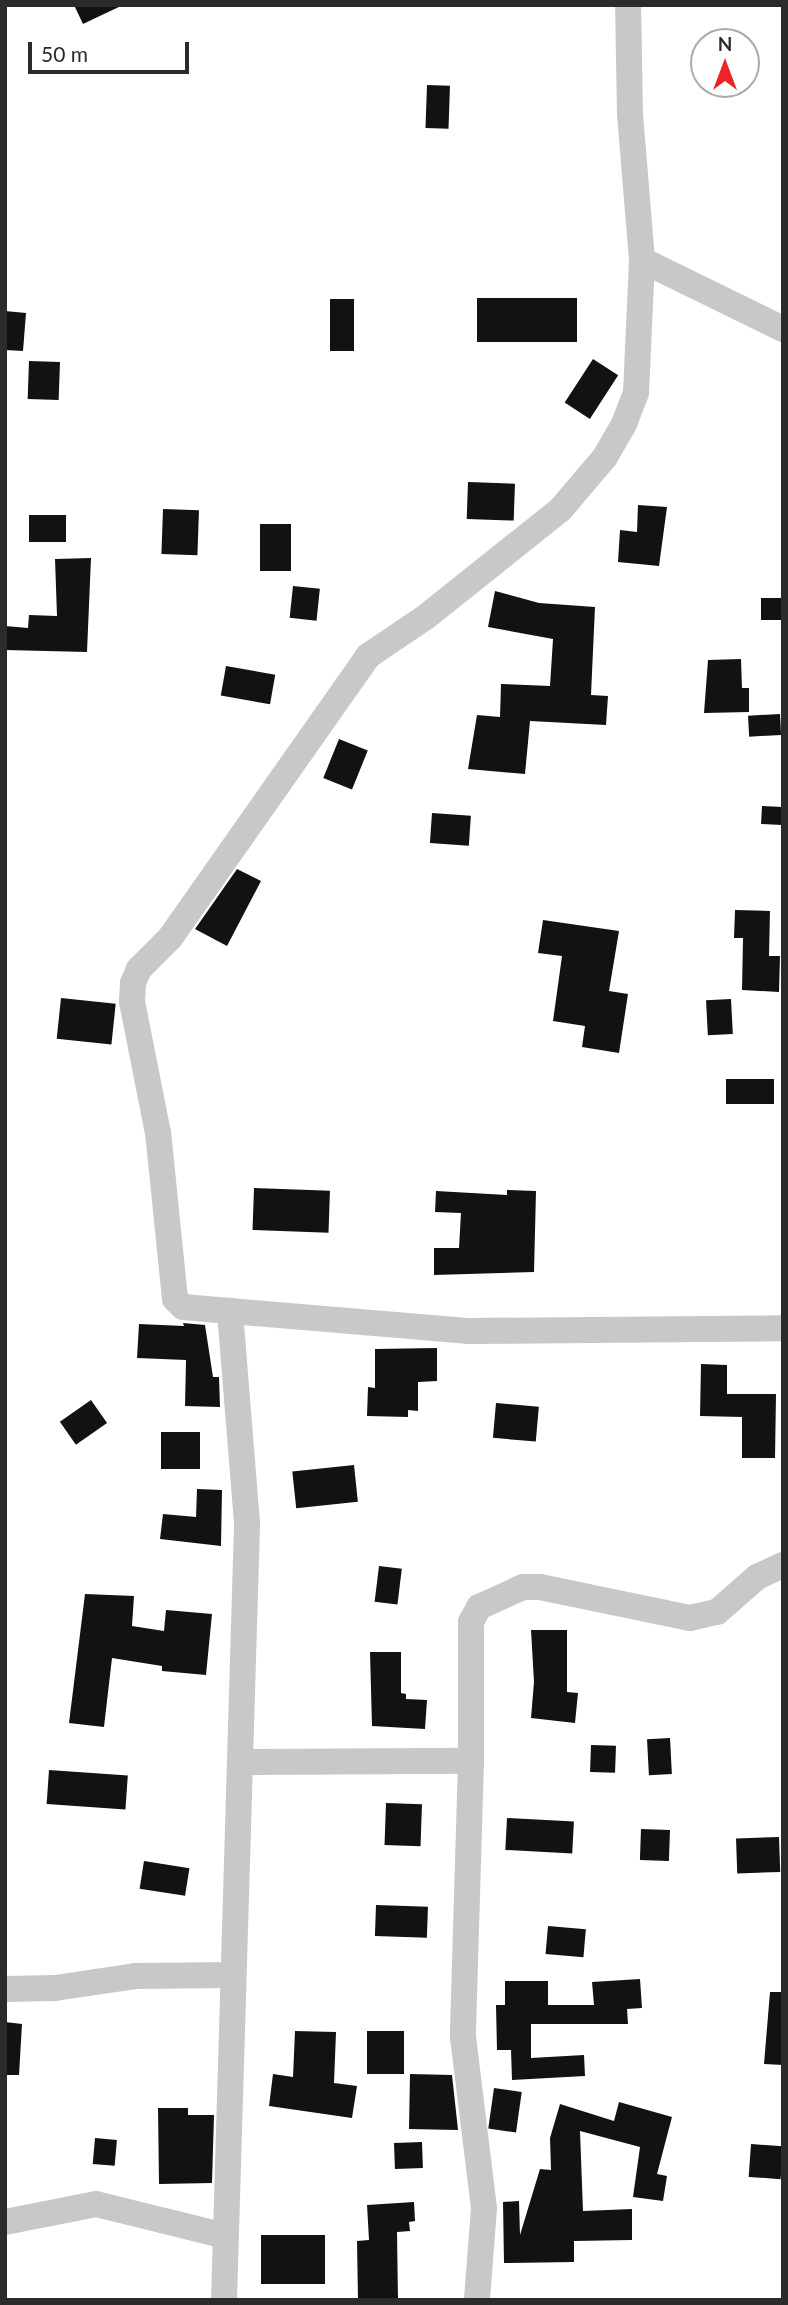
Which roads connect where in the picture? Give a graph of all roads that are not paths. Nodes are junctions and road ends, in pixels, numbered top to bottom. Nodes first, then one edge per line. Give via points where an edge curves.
1 (628, 5) edge
2 (642, 260) junction
3 (783, 329) edge
4 (230, 1311) junction
5 (783, 1316) edge
6 (783, 1328) edge
7 (783, 1565) edge
8 (471, 1761) junction
9 (243, 1762) junction
10 (233, 1975) junction
11 (5, 1989) edge
12 (5, 2222) edge
13 (225, 2236) junction
14 (224, 2300) edge
15 (477, 2300) edge

1 - 2 street via 630,115
2 - 3 street
2 - 4 street via 636,393 605,457 561,509 427,616 368,656 170,938 139,969 133,983 132,1002 158,1133 176,1298 183,1307
4 - 5 street via 535,1318
4 - 6 street via 467,1331
4 - 9 street via 247,1523
7 - 8 street via 757,1577 717,1612 690,1618 540,1587 523,1587 479,1607 471,1622
8 - 9 street
8 - 15 street via 463,2037 484,2208
9 - 10 street
10 - 11 street via 135,1976 55,1988
10 - 13 street
12 - 13 street via 96,2204
13 - 14 street

